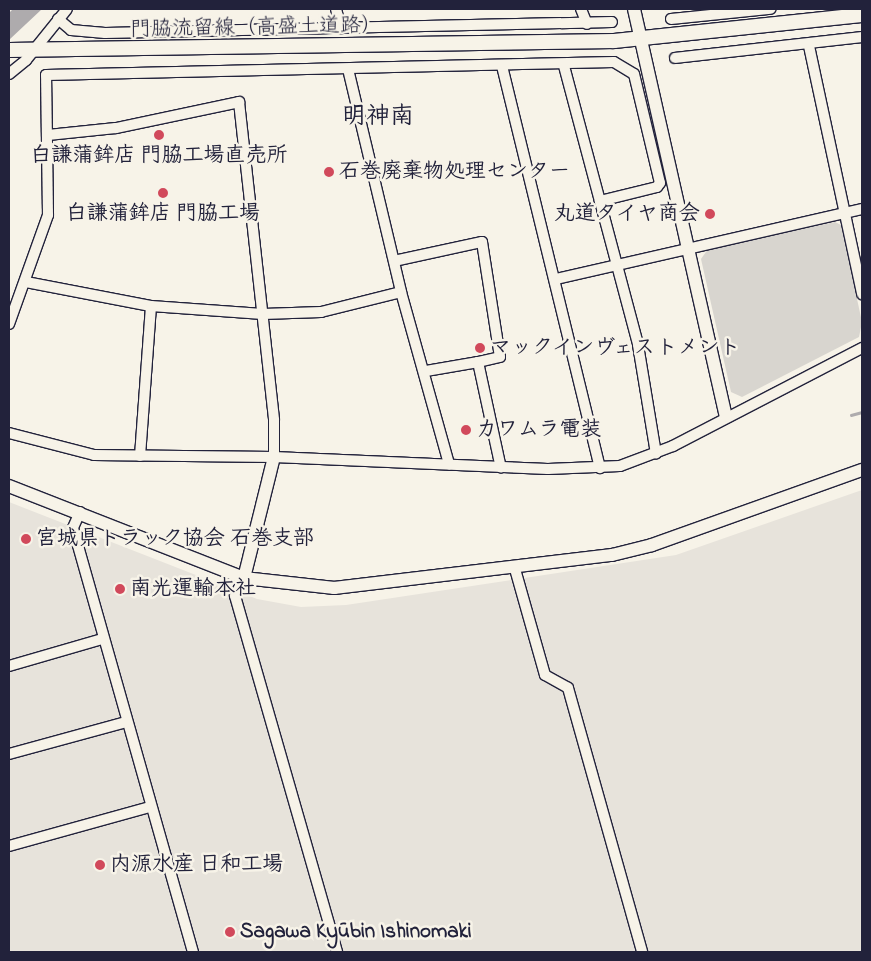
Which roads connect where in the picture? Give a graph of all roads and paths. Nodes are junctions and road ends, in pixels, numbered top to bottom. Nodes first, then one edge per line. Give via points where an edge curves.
1 (67, 9) edge
2 (336, 9) edge
3 (581, 9) edge
4 (634, 9) edge
5 (770, 9) edge
6 (718, 12) edge
7 (862, 15) edge
8 (671, 19) dead end
9 (58, 20) junction
10 (612, 22) dead end
11 (586, 24) junction
12 (341, 28) junction
13 (862, 37) edge
14 (640, 39) junction
15 (809, 46) junction
16 (9, 50) edge
17 (34, 50) junction
18 (675, 58) dead end
19 (502, 66) junction
20 (564, 66) junction
21 (348, 69) junction
22 (9, 74) edge
23 (48, 135) junction
24 (600, 201) junction
25 (862, 209) edge
26 (844, 213) junction
27 (688, 250) junction
28 (394, 261) junction
29 (618, 266) junction
30 (556, 279) junction
31 (26, 282) junction
32 (401, 292) junction
33 (862, 294) edge
34 (151, 306) junction
35 (263, 314) junction
36 (9, 324) edge
37 (862, 348) edge
38 (478, 362) junction
39 (426, 371) junction
40 (726, 416) junction
41 (9, 433) edge
42 (656, 454) junction
43 (140, 456) junction
44 (274, 457) junction
45 (450, 464) junction
46 (501, 468) junction
47 (600, 468) junction
48 (862, 470) edge
49 (9, 479) edge
50 (9, 486) edge
51 (35, 495) junction
52 (80, 512) junction
53 (515, 569) junction
54 (244, 578) junction
55 (102, 639) junction
56 (9, 666) edge
57 (126, 722) junction
58 (9, 754) edge
59 (150, 807) junction
60 (9, 846) edge
61 (192, 952) edge
62 (337, 952) edge
63 (642, 952) edge

1 - 9 street
2 - 12 street
3 - 11 street
4 - 14 street
5 - 6 street
6 - 8 street
7 - 14 main road, 門脇流留線（高盛土道路）
9 - 12 street via 79,32
9 - 17 street
10 - 11 street
11 - 12 street
13 - 15 street
14 - 17 main road, 門脇流留線（高盛土道路）
14 - 27 street
15 - 18 street
15 - 26 street
16 - 17 main road, 門脇流留線（高盛土道路）
17 - 22 street
19 - 20 street
19 - 21 street
19 - 30 street
20 - 24 street
20 - 24 street via 614,62 634,74 660,182 657,187
21 - 23 street via 46,75
21 - 28 street
23 - 31 street via 48,215
23 - 35 street via 116,128 239,102
24 - 29 street
25 - 26 street
26 - 27 street
26 - 33 street
27 - 29 street
27 - 40 street
28 - 32 street
28 - 38 street via 482,242 500,357
29 - 30 street
29 - 42 street via 638,346
30 - 47 street
31 - 34 street
31 - 36 street
32 - 35 street via 321,312
32 - 39 street
34 - 35 street
34 - 43 street
35 - 44 street via 274,420
37 - 40 street
38 - 39 street
38 - 46 street
39 - 45 street
40 - 42 street
41 - 43 street via 94,455
42 - 47 street
43 - 44 street
44 - 45 street
44 - 54 street
45 - 46 street
46 - 47 street
48 - 53 street via 652,545 612,555
49 - 51 street
50 - 51 street
51 - 52 street
52 - 54 street
52 - 55 street via 73,528
53 - 54 street via 334,588
53 - 63 street via 545,675 568,688
54 - 62 street via 235,596
55 - 56 street
55 - 57 street
57 - 58 street
57 - 59 street
59 - 60 street
59 - 61 street

